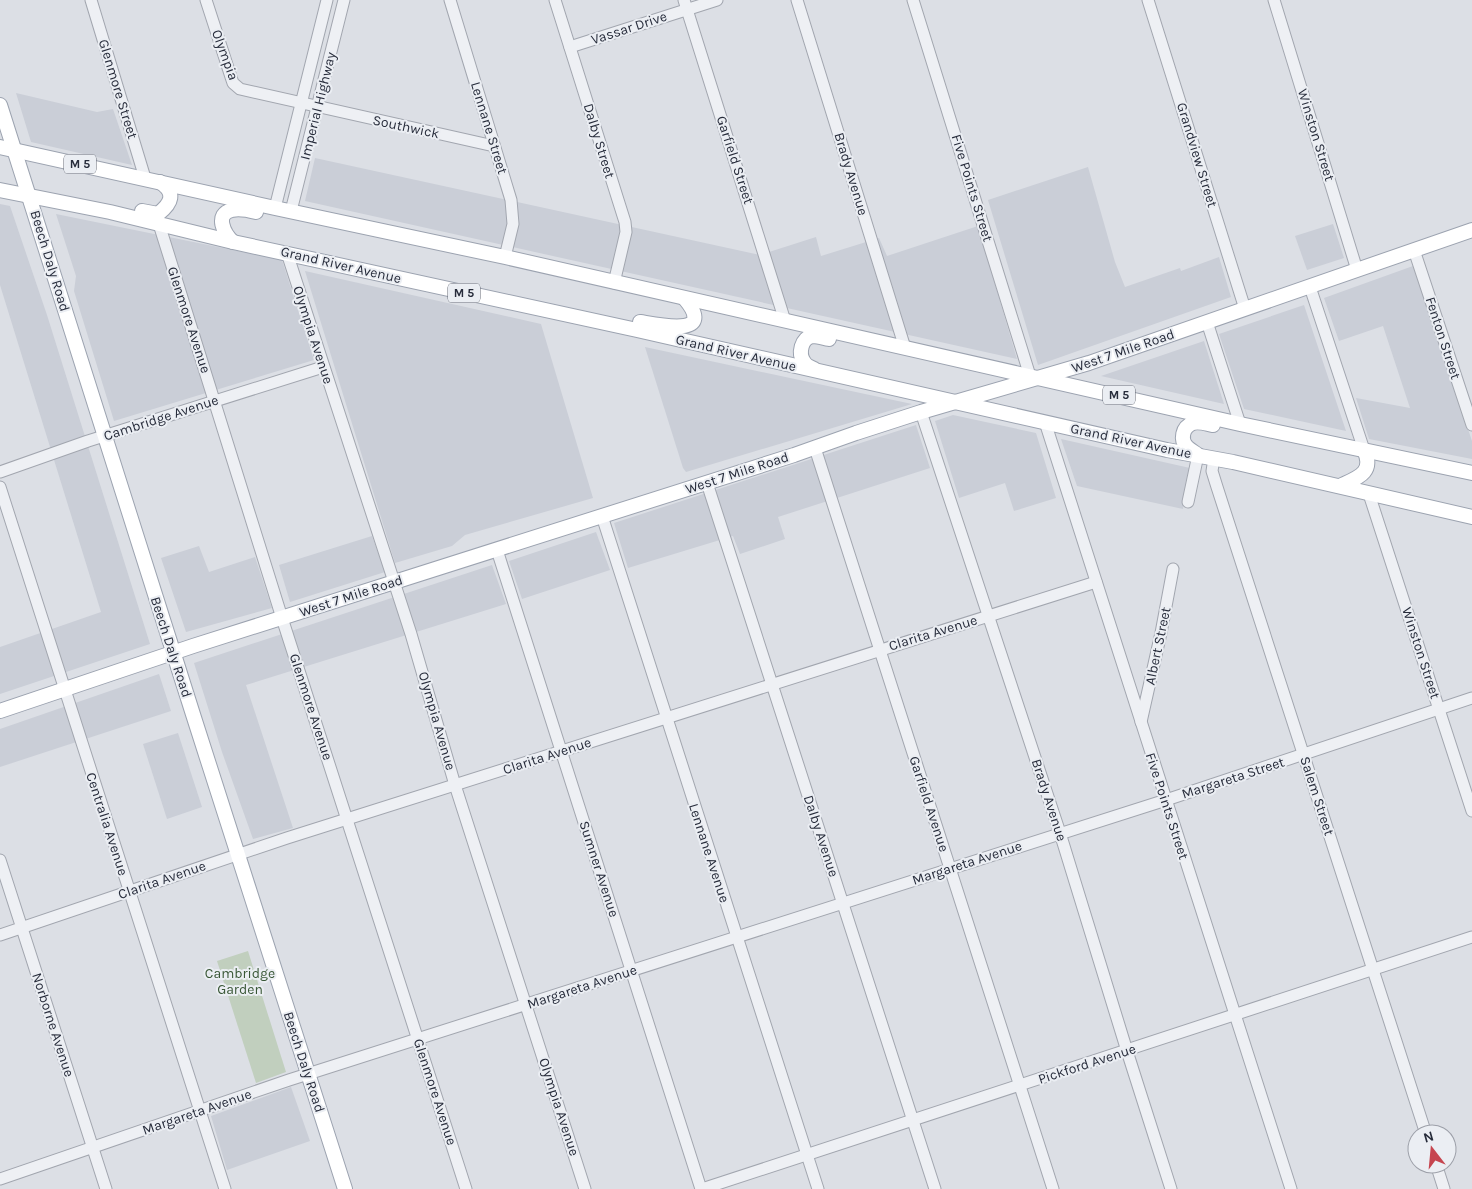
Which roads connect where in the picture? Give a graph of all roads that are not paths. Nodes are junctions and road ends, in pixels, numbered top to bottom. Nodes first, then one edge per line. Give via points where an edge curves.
1 (91, 0) edge
2 (206, 0) edge
3 (326, 0) edge
4 (344, 0) edge
5 (450, 0) edge
6 (555, 0) edge
7 (716, 0) edge
8 (797, 0) edge
9 (914, 0) edge
10 (1148, 0) edge
11 (1274, 0) edge
12 (686, 5) edge
13 (570, 47) junction
14 (300, 104) junction
15 (0, 105) edge
16 (317, 108) junction
17 (0, 146) edge
18 (494, 146) junction
19 (14, 150) junction
20 (145, 178) junction
21 (160, 182) junction
22 (0, 190) edge
23 (30, 196) junction
24 (275, 208) junction
25 (110, 212) junction
26 (291, 212) junction
27 (159, 224) junction
28 (370, 228) junction
29 (1472, 230) edge
30 (233, 242) junction
31 (1414, 250) junction
32 (287, 253) junction
33 (505, 257) junction
34 (1358, 270) junction
35 (614, 283) junction
36 (1310, 287) junction
37 (685, 299) junction
38 (1244, 309) junction
39 (558, 313) junction
40 (785, 321) junction
41 (1207, 322) junction
42 (871, 340) junction
43 (905, 348) junction
44 (323, 367) junction
45 (819, 372) junction
46 (1036, 377) junction
47 (214, 401) junction
48 (957, 402) junction
49 (922, 412) junction
50 (1045, 422) junction
51 (1240, 424) junction
52 (1472, 425) edge
53 (104, 436) junction
54 (815, 448) junction
55 (1364, 450) junction
56 (1198, 455) junction
57 (1214, 458) junction
58 (0, 472) edge
59 (1472, 474) edge
60 (707, 482) junction
61 (1340, 486) junction
62 (0, 487) edge
63 (1369, 494) junction
64 (1188, 502) dead end
65 (602, 516) junction
66 (1472, 517) edge
67 (497, 550) junction
68 (1173, 569) dead end
69 (1096, 582) junction
70 (394, 583) junction
71 (989, 616) junction
72 (282, 618) junction
73 (880, 650) junction
74 (173, 653) junction
75 (772, 684) junction
76 (65, 690) junction
77 (1472, 698) edge
78 (1439, 709) junction
79 (0, 711) edge
80 (666, 717) junction
81 (1141, 723) junction
82 (561, 752) junction
83 (1304, 754) junction
84 (455, 785) junction
85 (1166, 800) junction
86 (1472, 811) edge
87 (347, 820) junction
88 (1060, 833) junction
89 (237, 854) junction
90 (0, 860) edge
91 (950, 868) junction
92 (129, 892) junction
93 (842, 902) junction
94 (22, 927) junction
95 (0, 935) edge
96 (737, 937) junction
97 (1472, 938) edge
98 (1374, 970) junction
99 (631, 971) junction
100 (526, 1005) junction
101 (1235, 1016) junction
102 (418, 1039) junction
103 (1127, 1051) junction
104 (308, 1074) junction
105 (1020, 1086) junction
106 (200, 1111) junction
107 (914, 1120) junction
108 (1423, 1124) edge
109 (93, 1147) junction
110 (808, 1155) junction
111 (1439, 1174) edge
112 (0, 1179) edge
113 (106, 1189) edge
114 (225, 1189) edge
115 (345, 1189) edge
116 (466, 1189) edge
117 (585, 1189) edge
118 (702, 1189) edge
119 (818, 1189) edge
120 (935, 1189) edge
121 (1053, 1189) edge
122 (1171, 1189) edge
123 (1291, 1189) edge
124 (1444, 1189) edge

1 - 20 street, Glenmore Street
2 - 14 street, Olympia via 233,83 240,89
3 - 14 street, Imperial Highway
4 - 16 street, Imperial Highway
5 - 18 street, Lennane Street
6 - 13 street, Dalby Street
7 - 12 street, Vassar Drive
8 - 43 street, Brady Avenue
9 - 46 street, Five Points Street
10 - 38 street, Grandview Street
11 - 34 street, Winston Street
12 - 13 street, Vassar Drive
12 - 40 street, Garfield Street
13 - 35 street, Dalby Street via 625,222 626,232
14 - 16 street, Olympia
14 - 24 street, Imperial Highway
15 - 19 main road, Beech Daly Road
16 - 18 street, Southwick
16 - 26 street, Imperial Highway
17 - 19 main road, M 5
18 - 33 street, Lennane Street via 511,200 513,224
19 - 20 main road, M 5
19 - 23 main road, Beech Daly Road
20 - 21 main road, M 5
21 - 24 main road, M 5
21 - 25 main road via 168,187 171,195 158,214 120,207
22 - 23 main road, Grand River Avenue / M 5
23 - 25 main road, Grand River Avenue / M 5
23 - 53 main road, Beech Daly Road
24 - 26 main road, M 5
25 - 27 main road, Grand River Avenue / M 5
26 - 28 main road, M 5
27 - 30 main road, Grand River Avenue / M 5
27 - 47 street, Glenmore Avenue
28 - 30 main road via 342,231 235,209 229,210 222,219 223,230
28 - 33 main road, M 5
29 - 31 main road, West 7 Mile Road
30 - 32 main road, Grand River Avenue / M 5
31 - 34 main road, West 7 Mile Road
31 - 52 street, Fenton Street
32 - 39 main road, Grand River Avenue / M 5
32 - 44 street, Olympia Avenue
33 - 35 main road, M 5
34 - 36 main road, West 7 Mile Road
35 - 37 main road, M 5
36 - 38 main road, West 7 Mile Road
36 - 55 street
37 - 39 main road via 694,314 692,321 682,328 581,310
37 - 40 main road, M 5
38 - 41 main road, West 7 Mile Road
39 - 45 main road, Grand River Avenue / M 5
40 - 42 main road, M 5
41 - 46 main road, West 7 Mile Road
41 - 51 street
42 - 43 main road, M 5
42 - 45 main road via 853,345 813,336 807,339 802,346 802,359
43 - 46 main road, M 5
44 - 47 street, Cambridge Avenue
44 - 70 street, Olympia Avenue
45 - 48 main road, Grand River Avenue / M 5
46 - 48 main road, West 7 Mile Road
46 - 51 main road, M 5
47 - 53 street, Cambridge Avenue
47 - 72 street, Glenmore Avenue
48 - 49 main road, West 7 Mile Road
48 - 50 main road, Grand River Avenue / M 5
49 - 54 main road, West 7 Mile Road
49 - 71 street, Brady Avenue
50 - 56 main road, Grand River Avenue / M 5
50 - 69 street, Five Points Street
51 - 55 main road, M 5
51 - 56 main road via 1227,427 1200,422 1187,426 1183,432 1184,442
53 - 58 street, Cambridge Avenue
53 - 74 main road, Beech Daly Road
54 - 60 main road, West 7 Mile Road
54 - 73 street, Garfield Avenue
55 - 59 main road, M 5
55 - 61 main road via 1368,466 1358,478
56 - 57 main road, Grand River Avenue / M 5
56 - 64 street
57 - 61 main road, Grand River Avenue / M 5
57 - 83 street, Salem Street via 1212,471
60 - 65 main road, West 7 Mile Road
60 - 75 street, Dalby Avenue
61 - 63 main road, Grand River Avenue / M 5
62 - 76 street, Centralia Avenue
63 - 66 main road, Grand River Avenue / M 5
63 - 78 street, Winston Street
65 - 67 main road, West 7 Mile Road
65 - 80 street, Lennane Avenue
67 - 70 main road, West 7 Mile Road
67 - 82 street, Sumner Avenue
68 - 81 street, Albert Street
69 - 71 street, Clarita Avenue
69 - 81 street, Five Points Street
70 - 72 main road, West 7 Mile Road
70 - 84 street, Olympia Avenue
71 - 73 street, Clarita Avenue
71 - 88 street, Brady Avenue
72 - 74 main road, West 7 Mile Road
72 - 87 street, Glenmore Avenue
73 - 75 street, Clarita Avenue
73 - 91 street, Garfield Avenue
74 - 76 main road, West 7 Mile Road
74 - 89 main road, Beech Daly Road
75 - 80 street, Clarita Avenue
75 - 93 street, Dalby Avenue
76 - 79 main road, West 7 Mile Road
76 - 92 street, Centralia Avenue
77 - 78 street, Margareta Street
78 - 83 street, Margareta Street
78 - 86 street, Winston Street
80 - 82 street, Clarita Avenue
80 - 96 street, Lennane Avenue
81 - 85 street, Five Points Street
82 - 84 street, Clarita Avenue
82 - 99 street, Sumner Avenue
83 - 85 street, Margareta Street
83 - 98 street, Salem Street
84 - 87 street, Clarita Avenue
84 - 100 street, Olympia Avenue
85 - 88 street, Margareta Avenue
85 - 101 street, Five Points Street
87 - 89 street, Clarita Avenue
87 - 102 street, Glenmore Avenue
88 - 91 street, Margareta Avenue
88 - 103 street, Brady Avenue
89 - 92 street, Clarita Avenue
89 - 104 main road, Beech Daly Road
90 - 94 street, Norborne Avenue
91 - 93 street, Margareta Avenue
91 - 105 street, Garfield Avenue
92 - 94 street, Clarita Avenue
92 - 106 street, Centralia Avenue
93 - 96 street, Margareta Avenue
93 - 107 street, Dalby Avenue
94 - 95 street, Clarita Avenue
94 - 109 street, Norborne Avenue
96 - 99 street, Margareta Avenue
96 - 110 street, Lennane Avenue
97 - 98 street, Pickford Avenue
98 - 101 street, Pickford Avenue
98 - 108 street, Salem Street
99 - 100 street, Margareta Avenue
99 - 118 street, Sumner Avenue
100 - 102 street, Margareta Avenue
100 - 117 street, Olympia Avenue
101 - 103 street, Pickford Avenue
101 - 123 street, Five Points Street
102 - 104 street, Margareta Avenue
102 - 116 street, Glenmore Avenue
103 - 105 street, Pickford Avenue
103 - 122 street, Brady Avenue
104 - 106 street, Margareta Avenue
104 - 115 main road, Beech Daly Road
105 - 107 street, Pickford Avenue
105 - 121 street, Garfield Avenue
106 - 109 street, Margareta Avenue
106 - 114 street, Centralia Avenue
107 - 110 street, Pickford Avenue
107 - 120 street, Dalby Avenue
109 - 112 street, Margareta Avenue
109 - 113 street, Norborne Avenue
110 - 118 street, Pickford Avenue
110 - 119 street, Lennane Avenue
111 - 124 street

